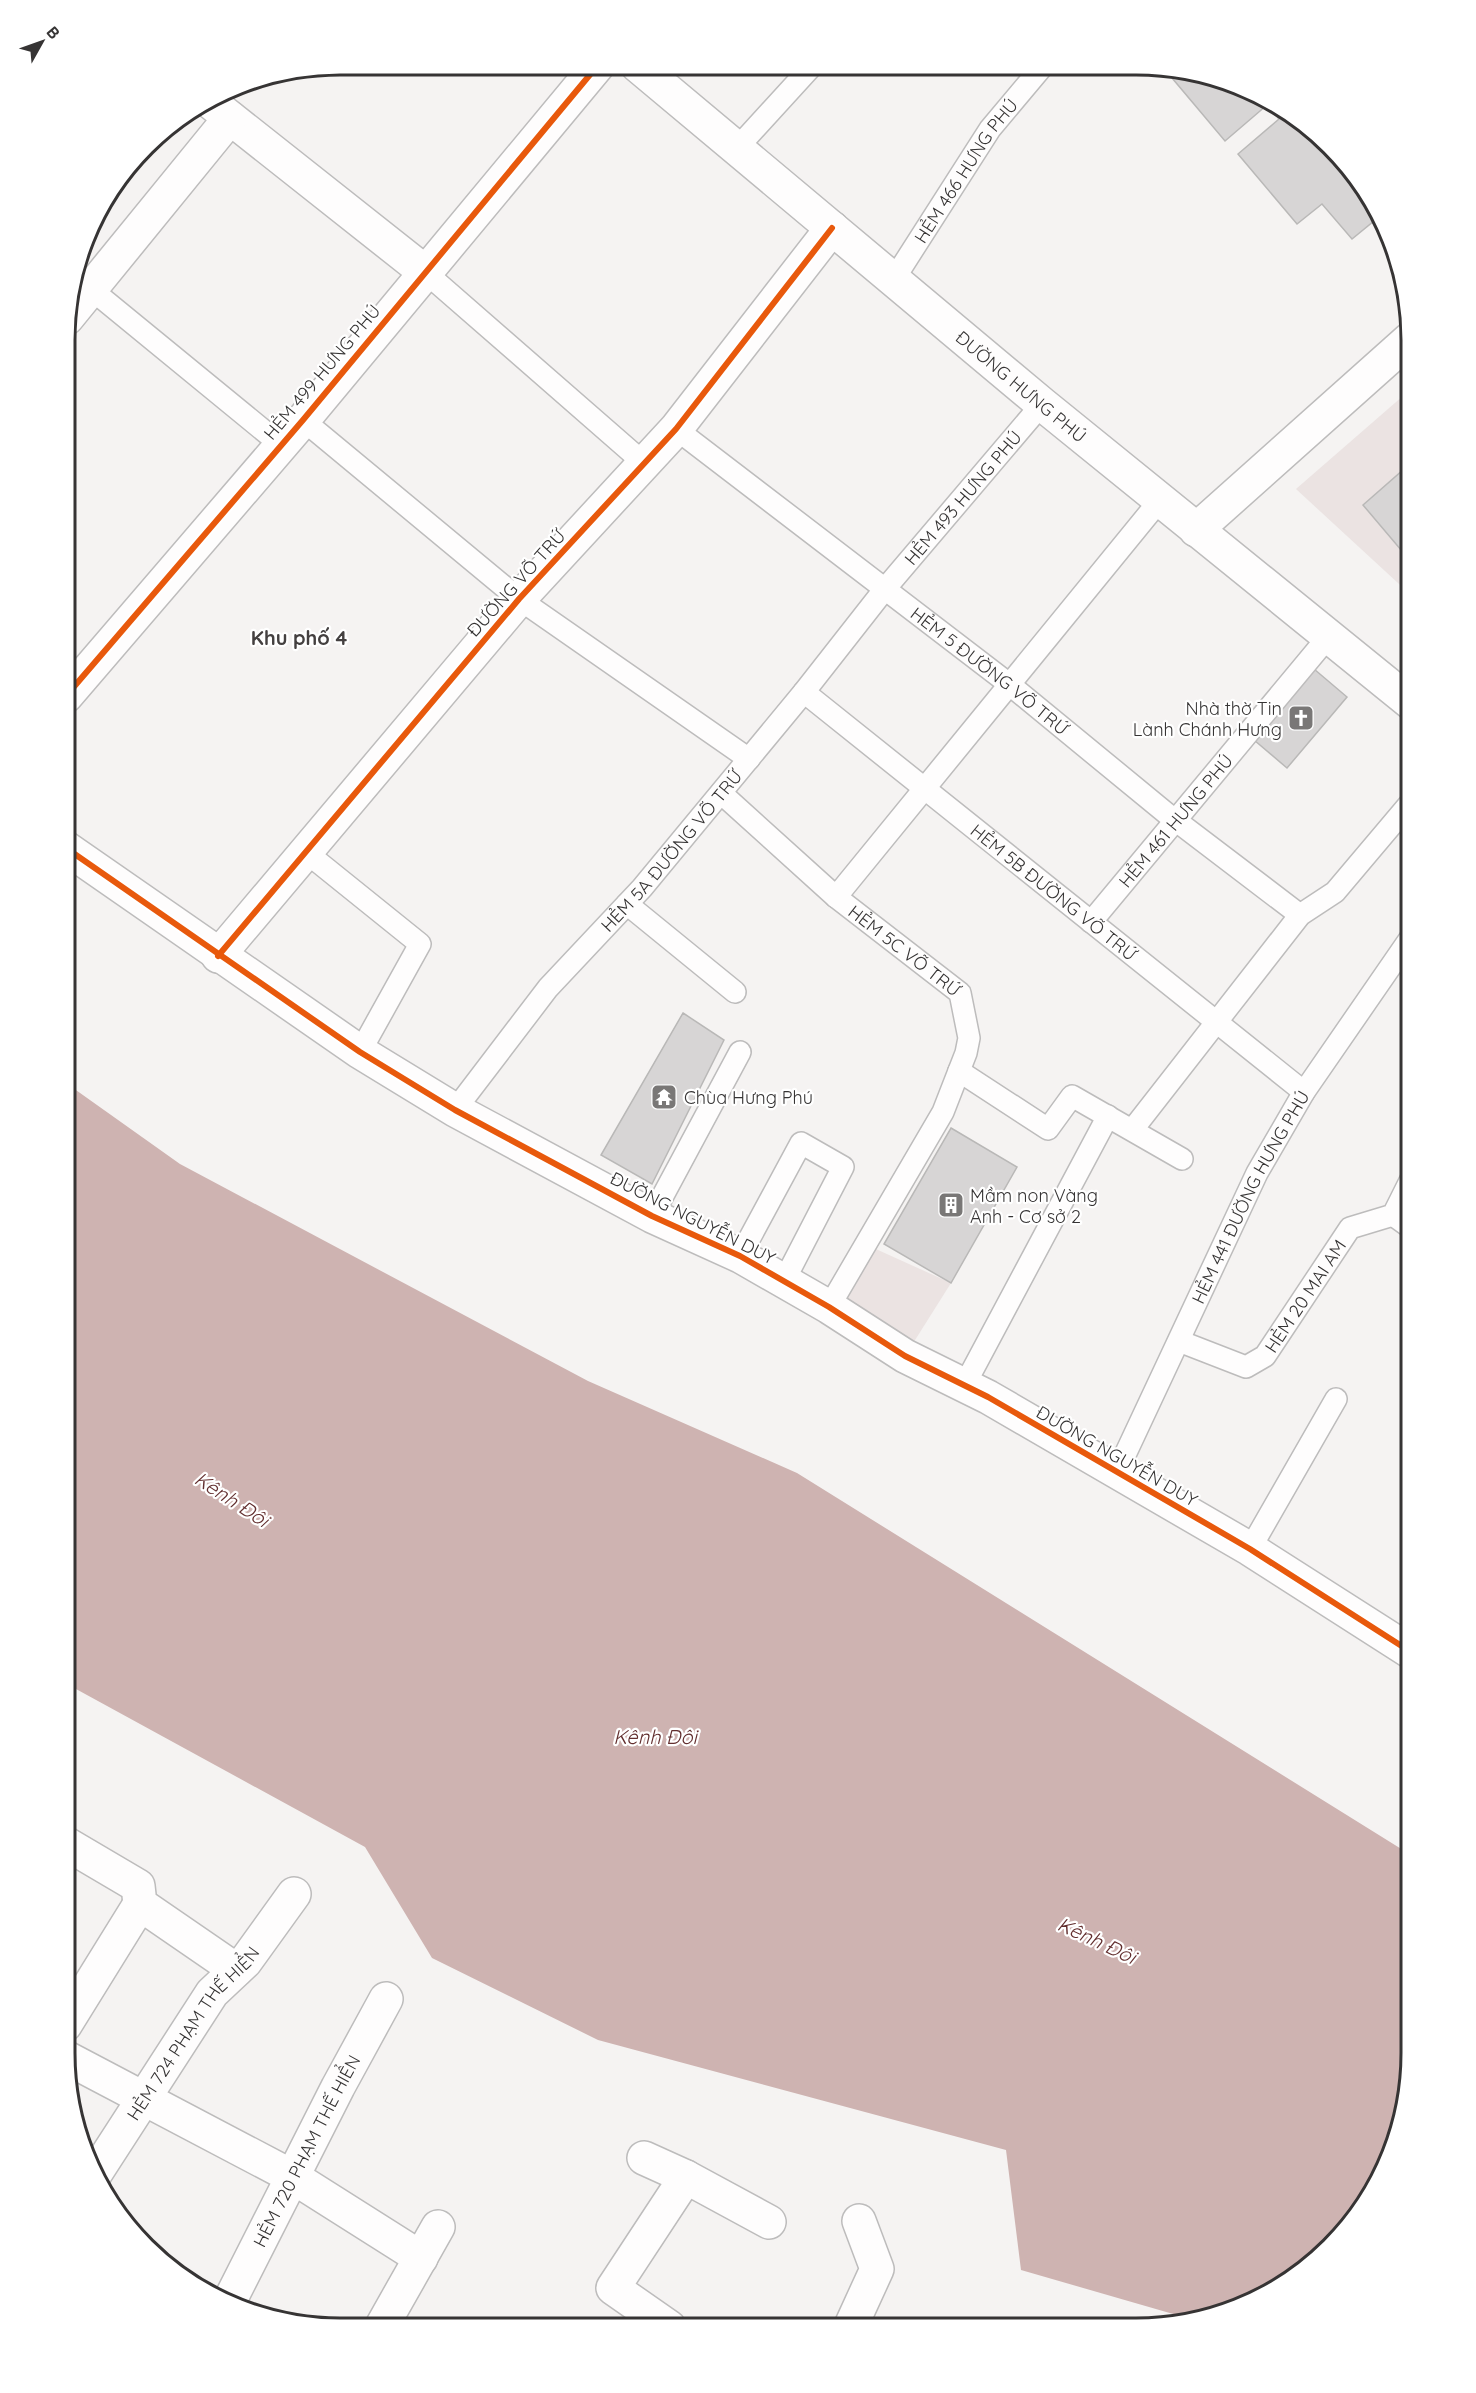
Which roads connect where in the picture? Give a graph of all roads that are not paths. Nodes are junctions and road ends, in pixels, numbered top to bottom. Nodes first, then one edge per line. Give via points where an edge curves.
1 (590, 75) edge
2 (649, 75) edge
3 (804, 75) edge
4 (1035, 75) edge
5 (220, 110) edge
6 (738, 147) junction
7 (832, 228) junction
8 (425, 272) junction
9 (894, 279) junction
10 (83, 282) edge
11 (1401, 347) edge
12 (1042, 404) junction
13 (303, 420) junction
14 (676, 429) junction
15 (280, 444) junction
16 (645, 464) junction
17 (1160, 500) junction
18 (1196, 530) junction
19 (884, 590) junction
20 (519, 599) junction
21 (1328, 637) junction
22 (1009, 684) junction
23 (75, 685) edge
24 (804, 692) junction
25 (1401, 695) edge
26 (749, 759) junction
27 (925, 788) junction
28 (721, 793) junction
29 (1401, 814) edge
30 (1176, 819) junction
31 (307, 853) junction
32 (75, 854) edge
33 (836, 897) junction
34 (627, 904) junction
35 (1300, 915) junction
36 (1091, 922) junction
37 (1401, 951) edge
38 (218, 956) junction
39 (735, 992) dead end
40 (1217, 1022) junction
41 (360, 1052) junction
42 (740, 1052) dead end
43 (959, 1071) junction
44 (1304, 1092) junction
45 (455, 1110) junction
46 (1108, 1116) junction
47 (1133, 1129) junction
48 (1182, 1159) dead end
49 (1401, 1199) edge
50 (1393, 1215) junction
51 (652, 1216) junction
52 (1401, 1221) edge
53 (740, 1256) junction
54 (784, 1281) junction
55 (829, 1307) junction
56 (1179, 1341) junction
57 (964, 1386) junction
58 (1336, 1399) dead end
59 (1116, 1474) junction
60 (1250, 1549) junction
61 (1401, 1646) edge
62 (75, 1849) edge
63 (294, 1894) dead end
64 (140, 1904) junction
65 (236, 1970) junction
66 (386, 1998) dead end
67 (75, 2007) edge
68 (76, 2063) edge
69 (143, 2099) junction
70 (644, 2158) dead end
71 (100, 2165) edge
72 (293, 2176) junction
73 (686, 2177) junction
74 (859, 2221) dead end
75 (769, 2222) dead end
76 (438, 2227) dead end
77 (421, 2258) junction
78 (232, 2295) edge
79 (387, 2318) edge
80 (656, 2318) edge
81 (855, 2318) edge

1 - 8 street, HẺM 499 HƯNG PHÚ
2 - 6 street, ĐƯỜNG HƯNG PHÚ
3 - 6 lane
4 - 9 lane, HẺM 466 HƯNG PHÚ via 990,129
5 - 8 street
5 - 10 street
6 - 7 street, ĐƯỜNG HƯNG PHÚ
7 - 9 street, ĐƯỜNG HƯNG PHÚ
7 - 14 street, ĐƯỜNG VÕ TRỨ
8 - 13 street, HẺM 499 HƯNG PHÚ
8 - 16 lane
9 - 12 street, ĐƯỜNG HƯNG PHÚ
10 - 15 lane
11 - 18 street
12 - 17 street, ĐƯỜNG HƯNG PHÚ
12 - 19 lane, HẺM 493 HƯNG PHÚ
13 - 15 street, HẺM 499 HƯNG PHÚ
13 - 20 lane
14 - 16 street, ĐƯỜNG VÕ TRỨ
14 - 19 lane, HẺM 5 ĐƯỜNG VÕ TRỨ
15 - 23 street, HẺM 499 HƯNG PHÚ
16 - 20 street, ĐƯỜNG VÕ TRỨ
17 - 18 street, ĐƯỜNG HƯNG PHÚ
17 - 22 lane
18 - 21 street, ĐƯỜNG HƯNG PHÚ
19 - 22 lane, HẺM 5 ĐƯỜNG VÕ TRỨ
19 - 24 lane, HẺM 5A ĐƯỜNG VÕ TRỨ
20 - 26 lane
20 - 31 street, ĐƯỜNG VÕ TRỨ
21 - 25 street, ĐƯỜNG HƯNG PHÚ
21 - 30 lane, HẺM 461 HƯNG PHÚ
22 - 27 lane
22 - 30 lane, HẺM 5 ĐƯỜNG VÕ TRỨ
24 - 26 lane, HẺM 5A ĐƯỜNG VÕ TRỨ
24 - 27 lane, HẺM 5B ĐƯỜNG VÕ TRỨ
26 - 28 lane, HẺM 5A ĐƯỜNG VÕ TRỨ
27 - 33 lane
27 - 36 lane, HẺM 5B ĐƯỜNG VÕ TRỨ
28 - 33 lane, HẺM 5C VÕ TRỨ
28 - 34 lane, HẺM 5A ĐƯỜNG VÕ TRỨ
29 - 35 lane via 1335,892
30 - 35 lane, HẺM 5 ĐƯỜNG VÕ TRỨ
30 - 36 lane, HẺM 461 HƯNG PHÚ
31 - 38 street, ĐƯỜNG VÕ TRỨ
31 - 41 lane via 420,944
32 - 38 street, ĐƯỜNG NGUYỄN DUY
33 - 43 lane, HẺM 5C VÕ TRỨ via 960,993 969,1038
34 - 39 lane
34 - 45 lane, HẺM 5A ĐƯỜNG VÕ TRỨ via 548,988
35 - 40 lane
36 - 40 lane, HẺM 5B ĐƯỜNG VÕ TRỨ
37 - 44 lane, HẺM 441 ĐƯỜNG HƯNG PHÚ
38 - 41 street, ĐƯỜNG NGUYỄN DUY
40 - 44 lane, HẺM 5B ĐƯỜNG VÕ TRỨ
40 - 47 lane
41 - 45 street, ĐƯỜNG NGUYỄN DUY
42 - 51 lane
43 - 46 lane via 1048,1129 1072,1096
43 - 55 lane, HẺM 5C VÕ TRỨ via 943,1112
44 - 56 lane, HẺM 441 ĐƯỜNG HƯNG PHÚ via 1257,1173
45 - 51 street, ĐƯỜNG NGUYỄN DUY
46 - 47 lane
46 - 57 lane
47 - 48 lane
49 - 50 lane
50 - 52 lane
50 - 56 lane, HẺM 20 MAI AM via 1350,1228 1265,1356 1246,1367
51 - 53 street, ĐƯỜNG NGUYỄN DUY
53 - 54 street, ĐƯỜNG NGUYỄN DUY
53 - 54 lane via 801,1143 843,1167
54 - 55 street, ĐƯỜNG NGUYỄN DUY
55 - 57 street, ĐƯỜNG NGUYỄN DUY via 905,1356
56 - 59 lane, HẺM 441 ĐƯỜNG HƯNG PHÚ
57 - 59 street, ĐƯỜNG NGUYỄN DUY
58 - 60 lane
59 - 60 street, ĐƯỜNG NGUYỄN DUY
60 - 61 street, ĐƯỜNG NGUYỄN DUY
62 - 64 street via 138,1886
63 - 65 street, HẺM 724 PHẠM THẾ HIỂN
64 - 65 street
64 - 67 street
65 - 69 street, HẺM 724 PHẠM THẾ HIỂN via 212,1993
66 - 72 street, HẺM 720 PHẠM THẾ HIỂN
68 - 69 street
69 - 71 street, HẺM 724 PHẠM THẾ HIỂN
69 - 72 street
70 - 73 street
72 - 77 street
72 - 78 street, HẺM 720 PHẠM THẾ HIỂN
73 - 75 street
73 - 80 street via 613,2288
74 - 81 street via 877,2269
76 - 77 street
77 - 79 street

